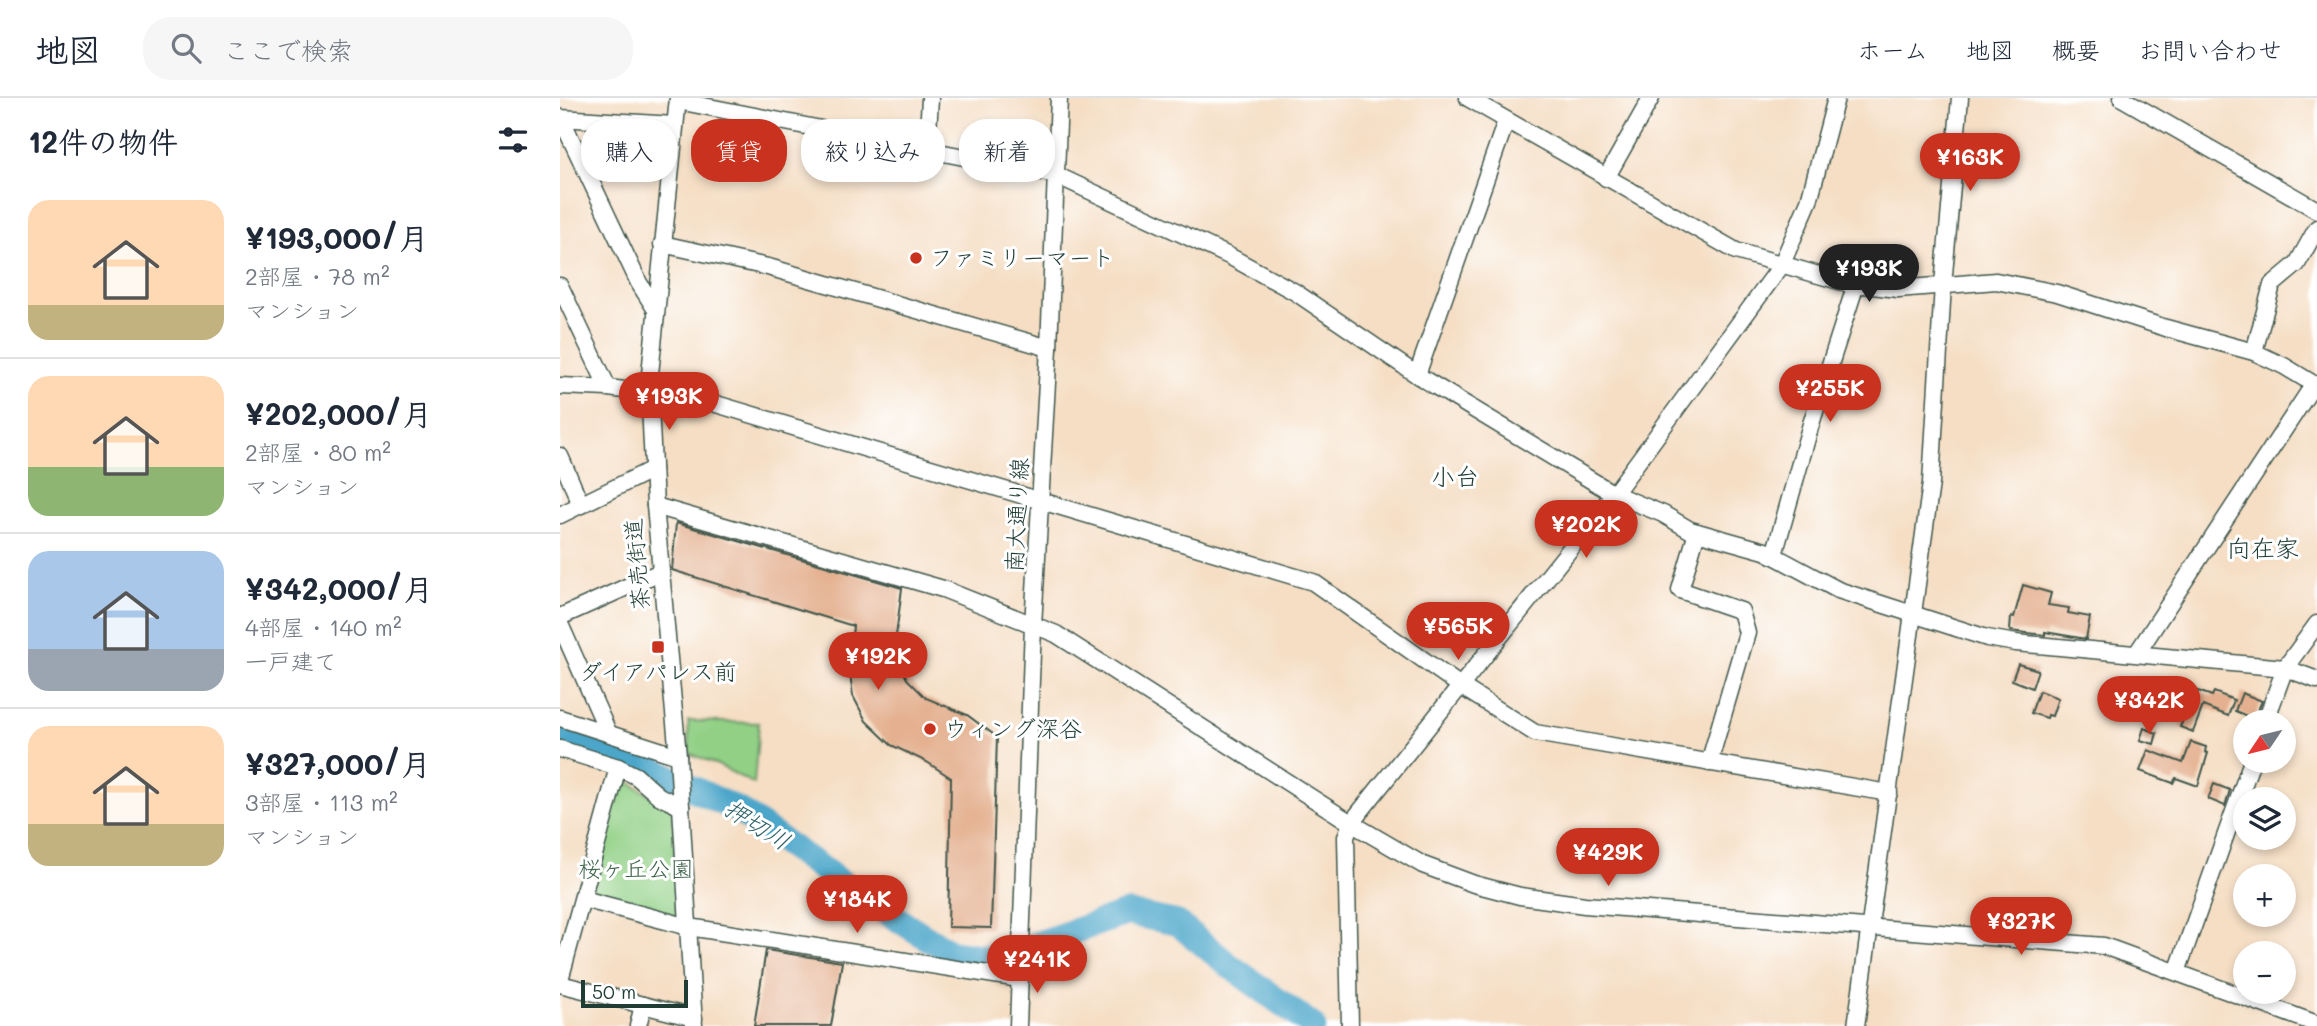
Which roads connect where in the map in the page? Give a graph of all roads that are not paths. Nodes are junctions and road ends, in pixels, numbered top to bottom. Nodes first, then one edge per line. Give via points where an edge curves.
1 (930, 98) edge
2 (1059, 98) edge
3 (1468, 98) edge
4 (1651, 98) edge
5 (1836, 98) edge
6 (1960, 98) edge
7 (2122, 98) edge
8 (678, 100) edge
9 (560, 118) edge
10 (581, 119) edge
11 (675, 119) edge
12 (929, 119) edge
13 (1506, 121) junction
14 (801, 125) edge
15 (945, 153) edge
16 (1056, 175) junction
17 (1606, 178) junction
18 (668, 182) edge
19 (2317, 210) edge
20 (2317, 228) edge
21 (662, 244) junction
22 (1781, 266) junction
23 (1856, 284) junction
24 (1943, 285) junction
25 (560, 286) edge
26 (656, 310) junction
27 (1049, 348) junction
28 (2254, 352) junction
29 (1417, 375) junction
30 (2316, 385) edge
31 (560, 386) edge
32 (608, 388) junction
33 (649, 388) junction
34 (560, 456) edge
35 (653, 470) junction
36 (1614, 494) junction
37 (1040, 502) junction
38 (582, 505) junction
39 (655, 506) junction
40 (560, 515) edge
41 (1697, 532) junction
42 (1774, 555) junction
43 (660, 572) junction
44 (1913, 614) junction
45 (560, 617) edge
46 (560, 624) edge
47 (2317, 624) edge
48 (1034, 626) junction
49 (2137, 653) junction
50 (2285, 668) junction
51 (2317, 680) edge
52 (1462, 687) junction
53 (2270, 710) edge
54 (560, 718) edge
55 (608, 732) junction
56 (560, 750) edge
57 (678, 761) junction
58 (1709, 763) junction
59 (618, 767) junction
60 (2247, 774) edge
61 (1889, 793) junction
62 (681, 802) junction
63 (1351, 823) junction
64 (583, 899) junction
65 (689, 927) junction
66 (1870, 927) junction
67 (2177, 972) junction
68 (1020, 979) junction
69 (560, 982) edge
70 (643, 1005) junction
71 (694, 1022) edge
72 (2317, 1024) edge
73 (638, 1026) edge
74 (1017, 1026) edge
75 (1350, 1026) edge
76 (1856, 1026) edge

1 - 12 street
2 - 16 street, 南大通り線
3 - 13 street
4 - 17 street
5 - 22 street via 1809,201
6 - 24 street
7 - 19 street
8 - 11 street, 茶売街道
8 - 14 street
9 - 10 street
9 - 26 street
13 - 17 street
13 - 29 street
15 - 16 street
16 - 27 street, 南大通り線
16 - 29 street via 1295,292
17 - 22 street via 1736,251
18 - 21 street, 茶売街道
20 - 28 street via 2298,264 2272,285
21 - 26 street, 茶売街道
21 - 27 street via 768,267
22 - 23 street
22 - 36 street
23 - 24 street via 1898,289
23 - 42 street
24 - 28 street via 1996,281 2057,293
24 - 44 street via 1931,483
25 - 32 street
26 - 33 street, 茶売街道
27 - 37 street, 南大通り線
28 - 30 street
29 - 36 street
30 - 49 street
31 - 32 street
32 - 33 street
33 - 35 street, 茶売街道
33 - 37 street
34 - 38 street
35 - 38 street
35 - 39 street, 茶売街道
36 - 41 street
36 - 52 street
37 - 48 street, 南大通り線
37 - 52 street via 1313,582
38 - 40 street
39 - 43 street, 茶売街道
39 - 48 street via 943,589
41 - 42 street
41 - 58 street via 1680,590 1741,611 1747,633
42 - 44 street via 1838,590
43 - 45 street
43 - 57 street, 茶売街道
44 - 49 street via 1987,638
44 - 61 street
46 - 55 street
47 - 50 street
48 - 63 street via 1056,634
48 - 68 street, 南大通り線
49 - 50 street
50 - 51 street
50 - 53 street
52 - 58 street via 1535,733
52 - 63 street
54 - 55 street
55 - 57 street
56 - 59 street
57 - 62 street, 茶売街道
58 - 61 street
59 - 62 street via 659,796
59 - 64 street
60 - 67 street
61 - 66 street
62 - 65 street, 茶売街道
63 - 66 street via 1423,865 1520,896
63 - 75 street via 1346,837
64 - 65 street
64 - 69 street
65 - 68 street
65 - 71 street, 茶売街道
66 - 67 street via 2104,946
66 - 76 street
67 - 72 street
68 - 74 street
69 - 70 street
70 - 71 street
70 - 73 street

